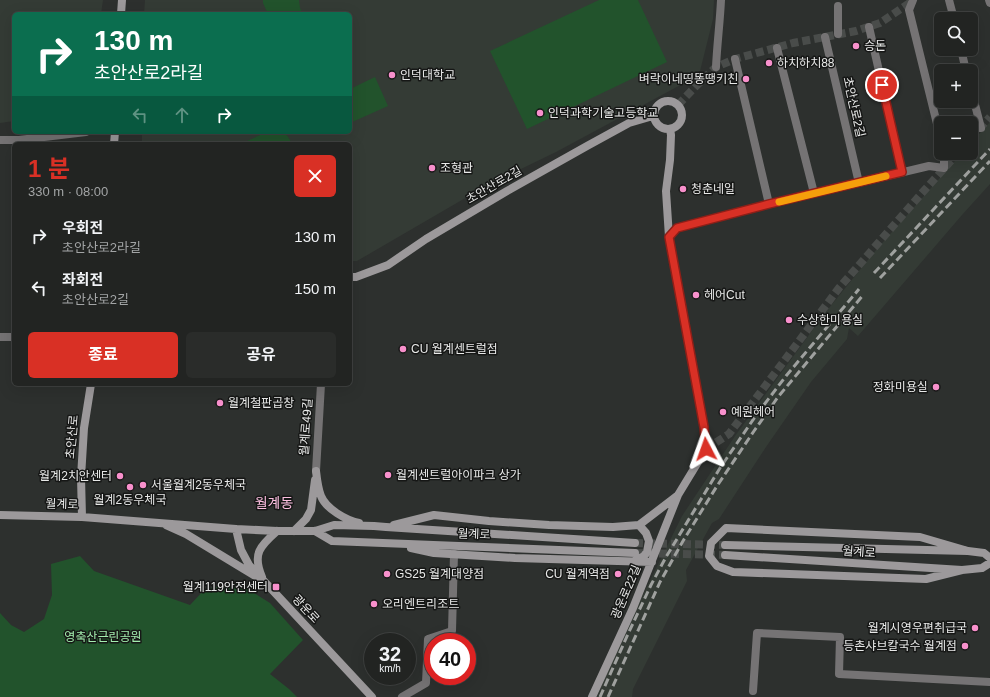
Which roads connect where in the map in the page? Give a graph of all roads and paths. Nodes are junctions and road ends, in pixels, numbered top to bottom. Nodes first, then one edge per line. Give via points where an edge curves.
1 (122, 0) edge
2 (721, 0) edge
3 (912, 0) edge
4 (949, 0) edge
5 (989, 0) edge
6 (990, 3) edge
7 (838, 6) dead end
8 (121, 12) edge
9 (952, 12) edge
10 (869, 27) dead end
11 (838, 34) dead end
12 (825, 37) dead end
13 (777, 48) dead end
14 (735, 59) dead end
15 (716, 67) dead end
16 (976, 108) edge
17 (653, 116) junction
18 (935, 116) edge
19 (981, 128) dead end
20 (670, 129) junction
21 (69, 134) edge
22 (0, 140) edge
23 (944, 160) edge
24 (902, 172) junction
25 (859, 183) junction
26 (814, 193) junction
27 (769, 204) junction
28 (669, 237) junction
29 (352, 277) edge
30 (0, 337) edge
31 (12, 337) edge
32 (91, 386) edge
33 (321, 386) edge
34 (316, 471) junction
35 (678, 495) junction
36 (0, 515) edge
37 (82, 517) junction
38 (161, 523) junction
39 (639, 525) junction
40 (374, 526) junction
41 (386, 527) junction
42 (236, 529) junction
43 (277, 531) junction
44 (294, 531) junction
45 (315, 531) junction
46 (387, 543) junction
47 (635, 543) tunnel mouth
48 (725, 545) tunnel mouth
49 (968, 550) junction
50 (454, 554) junction
51 (725, 555) tunnel mouth
52 (634, 557) junction
53 (990, 558) edge
54 (652, 562) junction
55 (990, 563) edge
56 (962, 570) junction
57 (264, 581) junction
58 (990, 682) edge
59 (753, 691) dead end
60 (372, 697) edge
61 (402, 697) edge
62 (592, 697) edge

1 - 8 street
2 - 15 street
3 - 18 street via 910,10
4 - 9 street
5 - 6 street
7 - 11 street
10 - 24 street
12 - 25 street, 초안산로2길
13 - 26 street
14 - 27 street
16 - 19 street
17 - 20 street via 659,127
17 - 20 street via 655,109 662,102 676,103 682,112 681,122
17 - 29 street, 초안산로2길 via 629,123 586,146 426,239 388,265
20 - 28 street via 670,160 666,190
21 - 22 street
23 - 24 street via 944,168 929,166
24 - 25 street
25 - 26 street
26 - 27 street
27 - 28 street via 677,228
28 - 35 street via 706,449
30 - 31 street
32 - 37 street, 초안산로 via 84,428
33 - 34 street, 월계로49길
34 - 40 street via 321,497 326,506 350,521
34 - 44 street via 311,510 306,520
35 - 39 street
35 - 54 street, 광운로22길
36 - 37 street, 월계로
37 - 38 street, 월계로
38 - 42 street, 월계로
38 - 57 street via 186,534
39 - 41 street via 549,525 434,515
39 - 52 street via 649,542 644,556
40 - 41 street, 월계로
40 - 45 street, 월계로 via 334,525
41 - 47 street, 월계로
42 - 43 street, 월계로
42 - 57 street, 광운로 via 241,550 249,565
43 - 44 street, 월계로
43 - 57 street via 259,550 257,563
44 - 45 street, 월계로
45 - 46 street, 월계로 via 332,541
46 - 50 street
46 - 52 street, 월계로
48 - 49 street, 월계로
49 - 53 street, 월계로 via 984,553
49 - 56 street via 920,536 726,528 711,543 709,556 717,566 732,572 926,579
50 - 52 street via 515,558
50 - 61 street, 월계로 via 452,631 428,639 426,683
51 - 56 street, 월계로
52 - 54 street
54 - 62 street, 광운로22길
55 - 56 street, 월계로 via 982,568
57 - 60 street, 광운로
58 - 59 street via 839,674 840,637 757,633

